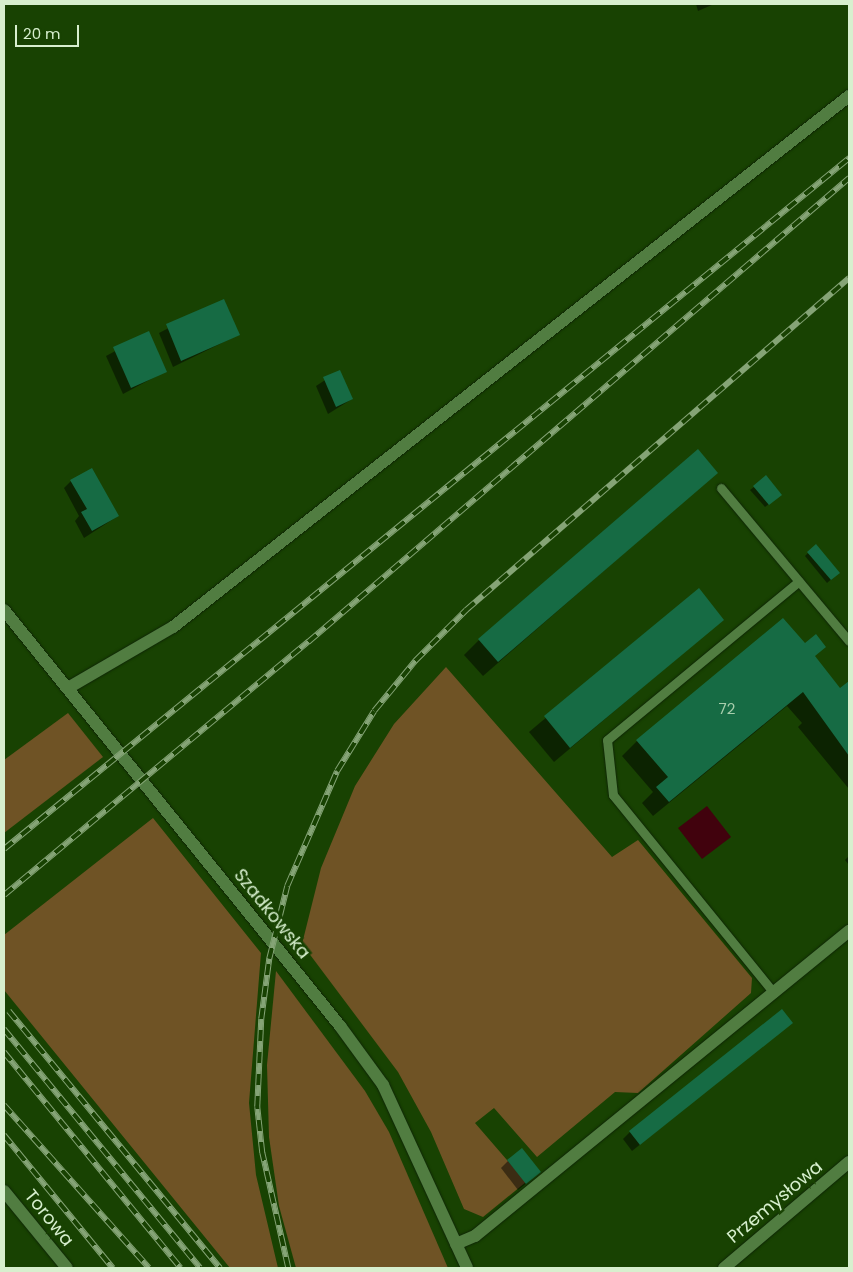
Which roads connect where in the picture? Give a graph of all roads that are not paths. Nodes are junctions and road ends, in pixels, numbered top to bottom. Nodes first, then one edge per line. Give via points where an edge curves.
1 (849, 96) edge
2 (721, 488) dead end
3 (799, 581) junction
4 (4, 610) edge
5 (849, 641) edge
6 (68, 688) junction
7 (849, 931) edge
8 (774, 993) junction
9 (849, 1162) edge
10 (4, 1191) edge
11 (456, 1244) junction
12 (67, 1268) edge
13 (466, 1268) edge
14 (724, 1268) edge

1 - 6 street via 173,627
2 - 3 lane
3 - 5 lane
3 - 8 lane via 607,740 613,795
4 - 6 street, Szadkowska
6 - 11 street, Szadkowska via 383,1085
7 - 8 street
8 - 11 street via 475,1236
9 - 14 street, Przemysłowa
10 - 12 street, Torowa
11 - 13 street, Szadkowska

